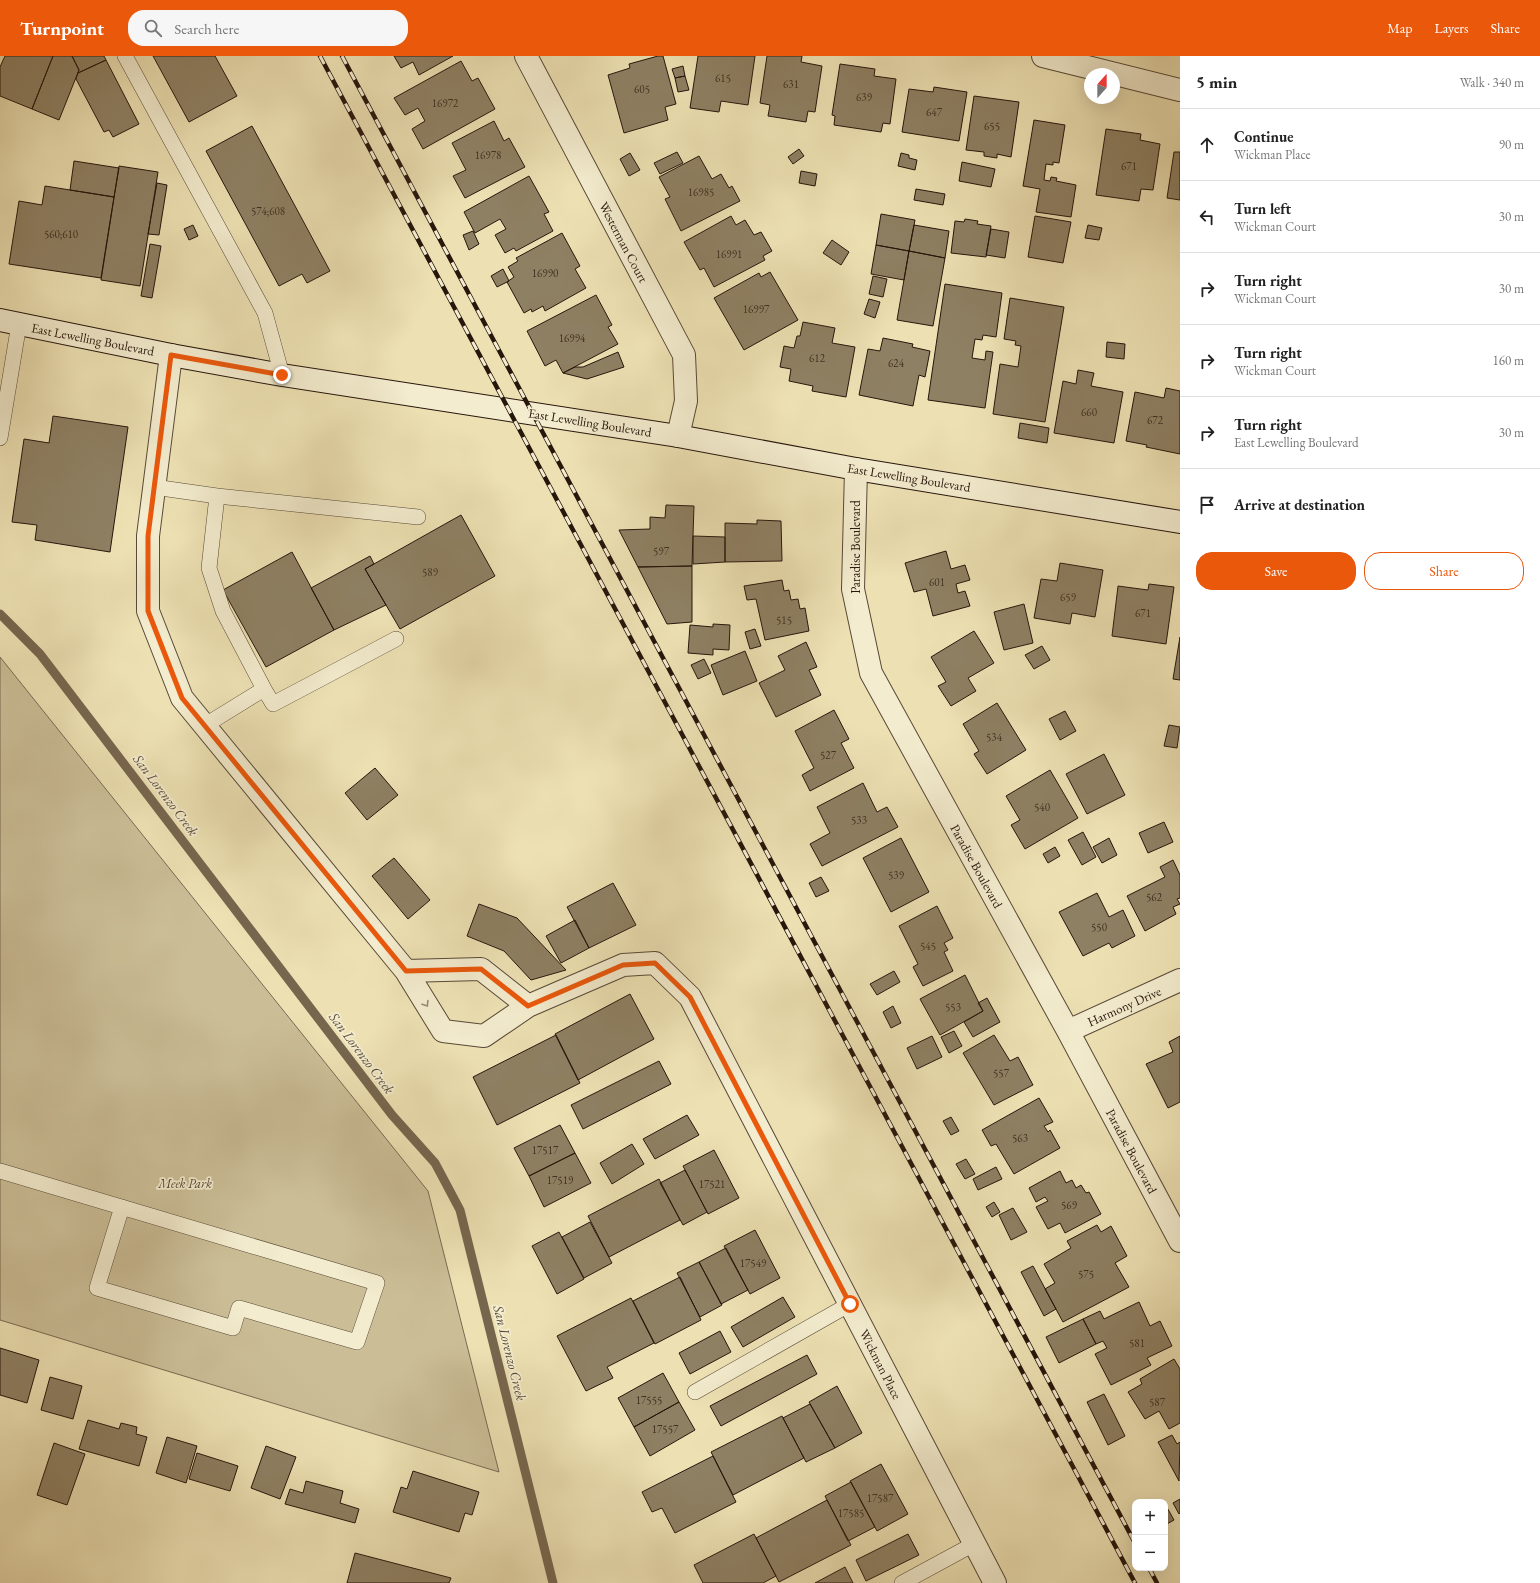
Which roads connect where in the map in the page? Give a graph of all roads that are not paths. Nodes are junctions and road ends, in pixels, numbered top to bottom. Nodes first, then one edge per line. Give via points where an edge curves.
1 (125, 56) edge
2 (527, 56) edge
3 (1043, 56) edge
4 (1180, 90) edge
5 (9, 322) edge
6 (171, 355) junction
7 (282, 375) junction
8 (678, 436) junction
9 (0, 438) edge
10 (856, 469) junction
11 (154, 486) junction
12 (217, 496) junction
13 (418, 517) dead end
14 (1180, 522) edge
15 (396, 639) dead end
16 (264, 689) junction
17 (204, 726) junction
18 (406, 971) junction
19 (1180, 980) edge
20 (528, 1006) junction
21 (1068, 1031) junction
22 (0, 1171) edge
23 (122, 1207) junction
24 (1180, 1241) edge
25 (850, 1304) junction
26 (695, 1392) dead end
27 (974, 1544) junction
28 (902, 1583) edge
29 (995, 1583) edge

1 - 7 lane via 265,313
2 - 8 street, Westerman Court via 684,355 686,400
3 - 4 street
5 - 6 street, East Lewelling Boulevard
5 - 9 lane
6 - 7 street, East Lewelling Boulevard
6 - 11 street
7 - 8 street, East Lewelling Boulevard
8 - 10 street, East Lewelling Boulevard
10 - 14 street, East Lewelling Boulevard
10 - 21 street, Paradise Boulevard via 853,589 871,673
11 - 12 lane
11 - 17 street via 148,536 148,611 182,698
12 - 13 lane
12 - 16 lane via 209,568 223,611
15 - 16 lane via 273,704
16 - 17 lane
17 - 18 street
18 - 20 street via 481,969
18 -> 20 street via 443,1031 484,1036
19 - 21 street, Harmony Drive
20 - 25 street, Wickman Place via 623,965 655,963 690,997
21 - 24 street, Paradise Boulevard
22 - 23 lane
23 - 23 lane via 377,1283 358,1342 239,1308 233,1328 97,1288
25 - 26 lane
25 - 27 street, Wickman Place
27 - 28 lane
27 - 29 street, Wickman Place

